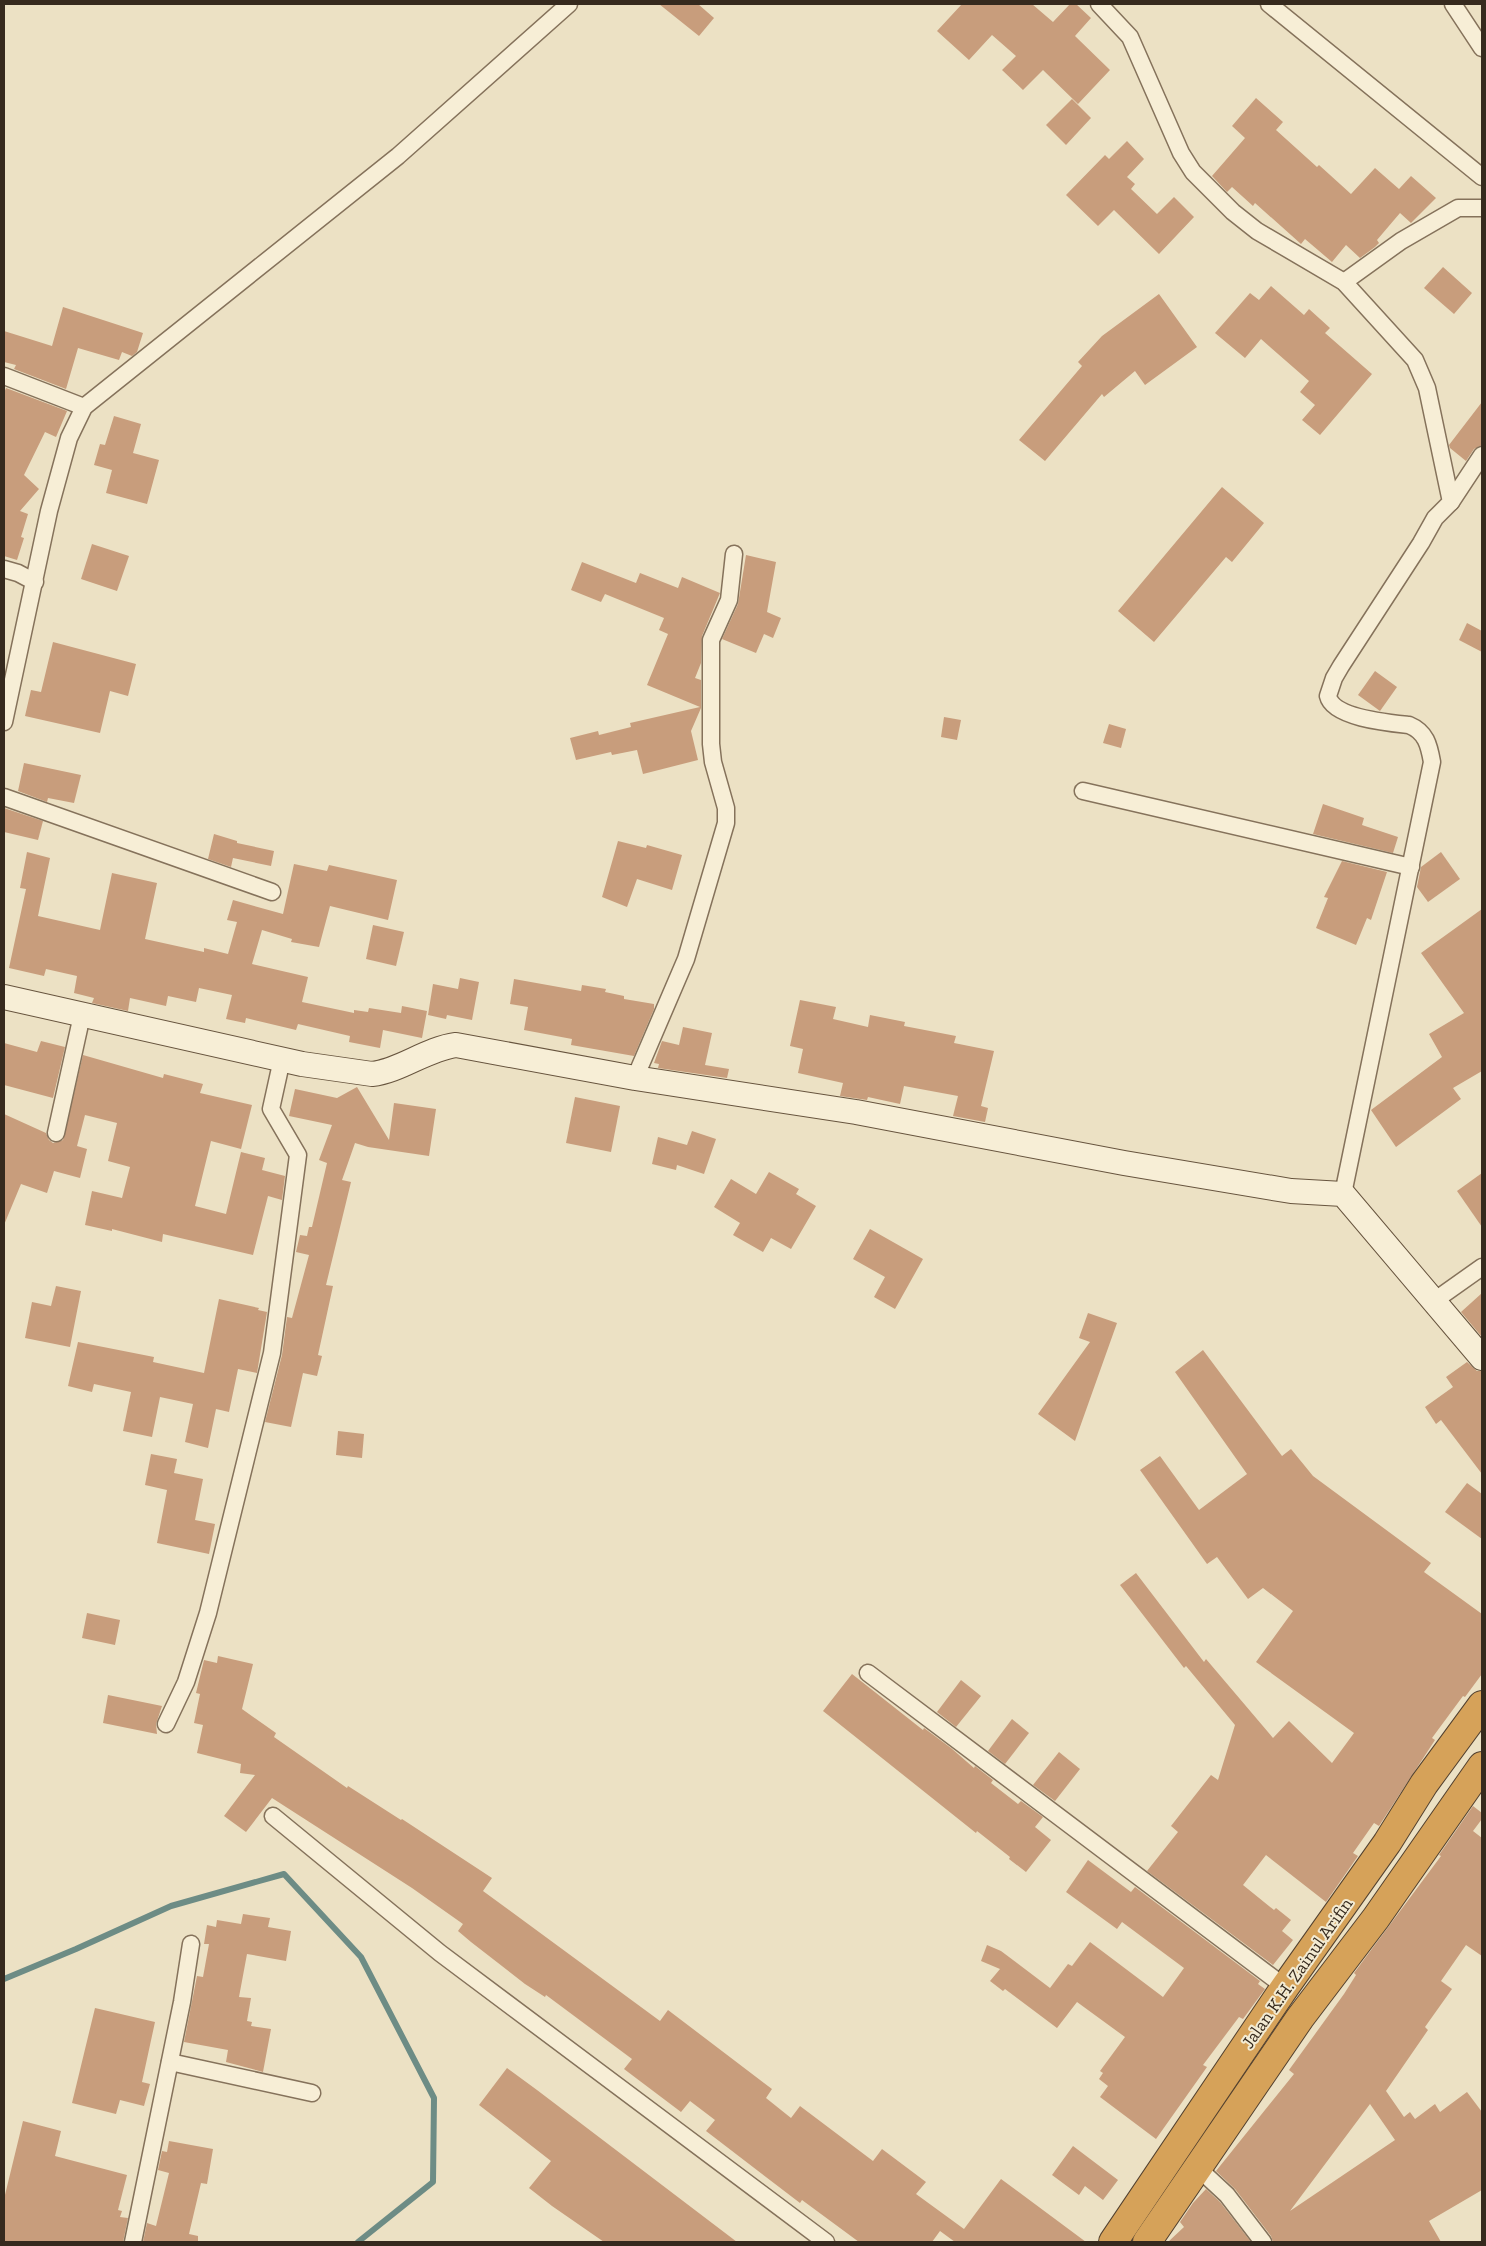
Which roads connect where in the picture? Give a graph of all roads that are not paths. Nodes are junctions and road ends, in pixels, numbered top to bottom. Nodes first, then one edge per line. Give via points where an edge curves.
1 (569, 4) edge
2 (1098, 4) edge
3 (1269, 4) edge
4 (1454, 4) edge
5 (1482, 48) edge
6 (1482, 177) edge
7 (1482, 208) edge
8 (1344, 282) junction
9 (4, 376) edge
10 (84, 407) junction
11 (1482, 455) edge
12 (1450, 502) junction
13 (734, 554) dead end
14 (4, 569) edge
15 (35, 582) junction
16 (4, 722) edge
17 (1083, 791) dead end
18 (4, 797) edge
19 (1410, 867) junction
20 (272, 892) dead end
21 (4, 997) edge
22 (82, 1015) junction
23 (282, 1059) junction
24 (635, 1078) junction
25 (56, 1133) dead end
26 (1344, 1194) junction
27 (1482, 1267) edge
28 (1434, 1301) junction
29 (1482, 1358) edge
30 (868, 1673) dead end
31 (1482, 1705) edge
32 (166, 1724) dead end
33 (1482, 1766) edge
34 (273, 1816) dead end
35 (190, 1944) dead end
36 (1285, 1988) junction
37 (170, 2062) junction
38 (312, 2093) dead end
39 (1198, 2168) junction
40 (1120, 2232) edge
41 (1151, 2241) edge
42 (133, 2242) edge
43 (826, 2242) edge
44 (1263, 2242) edge

1 - 10 street via 398,156
2 - 8 street via 1130,37 1181,153 1193,172 1257,231
3 - 6 street
4 - 5 street
7 - 8 street via 1458,208 1401,241
8 - 12 street via 1404,347 1422,373
9 - 10 street
10 - 15 street via 69,438 39,553
11 - 12 street
12 - 19 street via 1435,518 1341,666 1328,696 1330,702 1340,709 1362,718 1409,725 1426,738 1432,762
13 - 24 street via 729,600 711,640 711,744 726,808 726,823 686,959
14 - 15 street
15 - 16 street
17 - 19 street
18 - 20 street
19 - 26 street
21 - 22 street
22 - 23 street
22 - 25 street
23 - 24 street via 372,1074 383,1073 438,1048 456,1044
23 - 32 street via 271,1109 298,1155 272,1353 208,1613 186,1682
24 - 26 street via 856,1112 1281,1189
26 - 28 street
27 - 28 street
28 - 29 street
30 - 36 street
31 - 36 highway, Jalan K.H. Zainul Arifin
33 - 39 highway, Jalan K.H. Zainul Arifin via 1376,1918 1300,2018
34 - 43 street via 440,1953
35 - 37 street
36 - 40 highway, Jalan K.H. Zainul Arifin
37 - 38 street
37 - 42 street
39 - 41 highway, Jalan K.H. Zainul Arifin
39 - 44 street via 1227,2195
40 - 41 street

